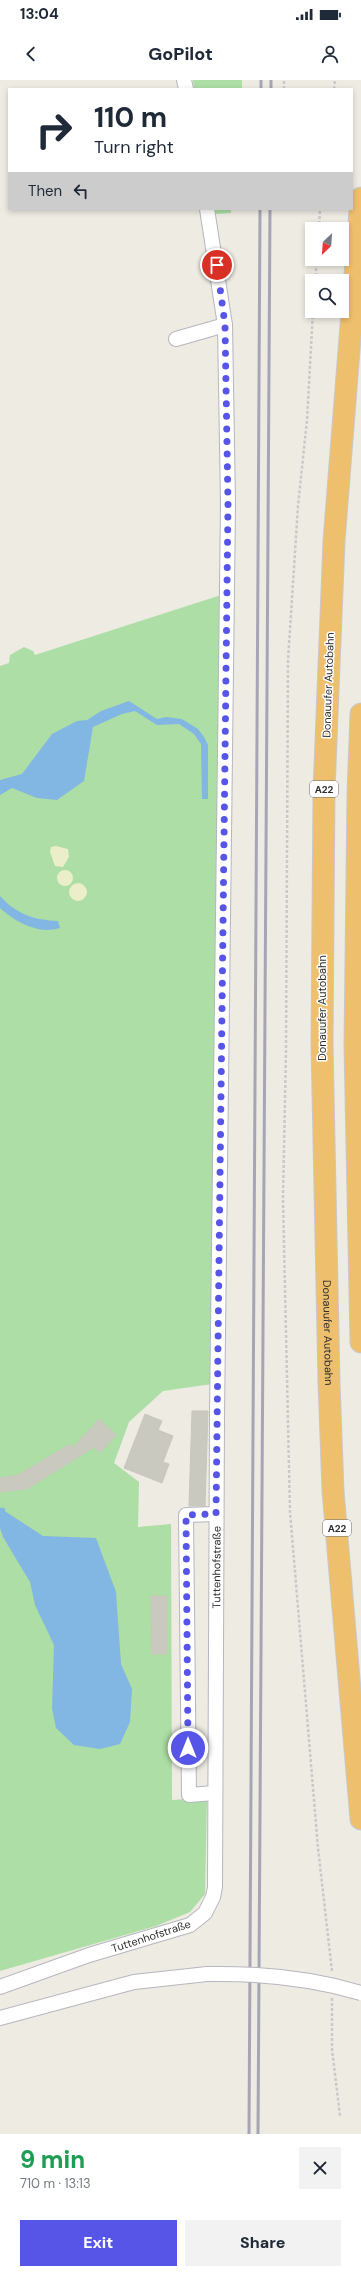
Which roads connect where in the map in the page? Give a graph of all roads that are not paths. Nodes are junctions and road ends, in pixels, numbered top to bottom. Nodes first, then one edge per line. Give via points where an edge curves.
1 (361, 198) edge
2 (207, 210) edge
3 (225, 325) junction
4 (176, 339) dead end
5 (361, 714) edge
6 (361, 1342) edge
7 (216, 1514) junction
8 (214, 1793) junction
9 (361, 1819) edge
10 (0, 1987) edge
11 (361, 1993) edge
12 (0, 2018) edge

1 - 9 highway, Donauufer Autobahn / A22 via 334,541 324,791 322,1044 333,1483
2 - 3 street, Tuttenhofstraße
3 - 4 street
3 - 7 street, Tuttenhofstraße via 228,512
5 - 6 highway via 355,1046
7 - 8 street, Tuttenhofstraße
7 - 8 street via 186,1515 189,1795
8 - 10 street, Tuttenhofstraße via 215,1887 210,1904 199,1920
11 - 12 street, bridge via 322,1983 273,1976 207,1974 134,1982

